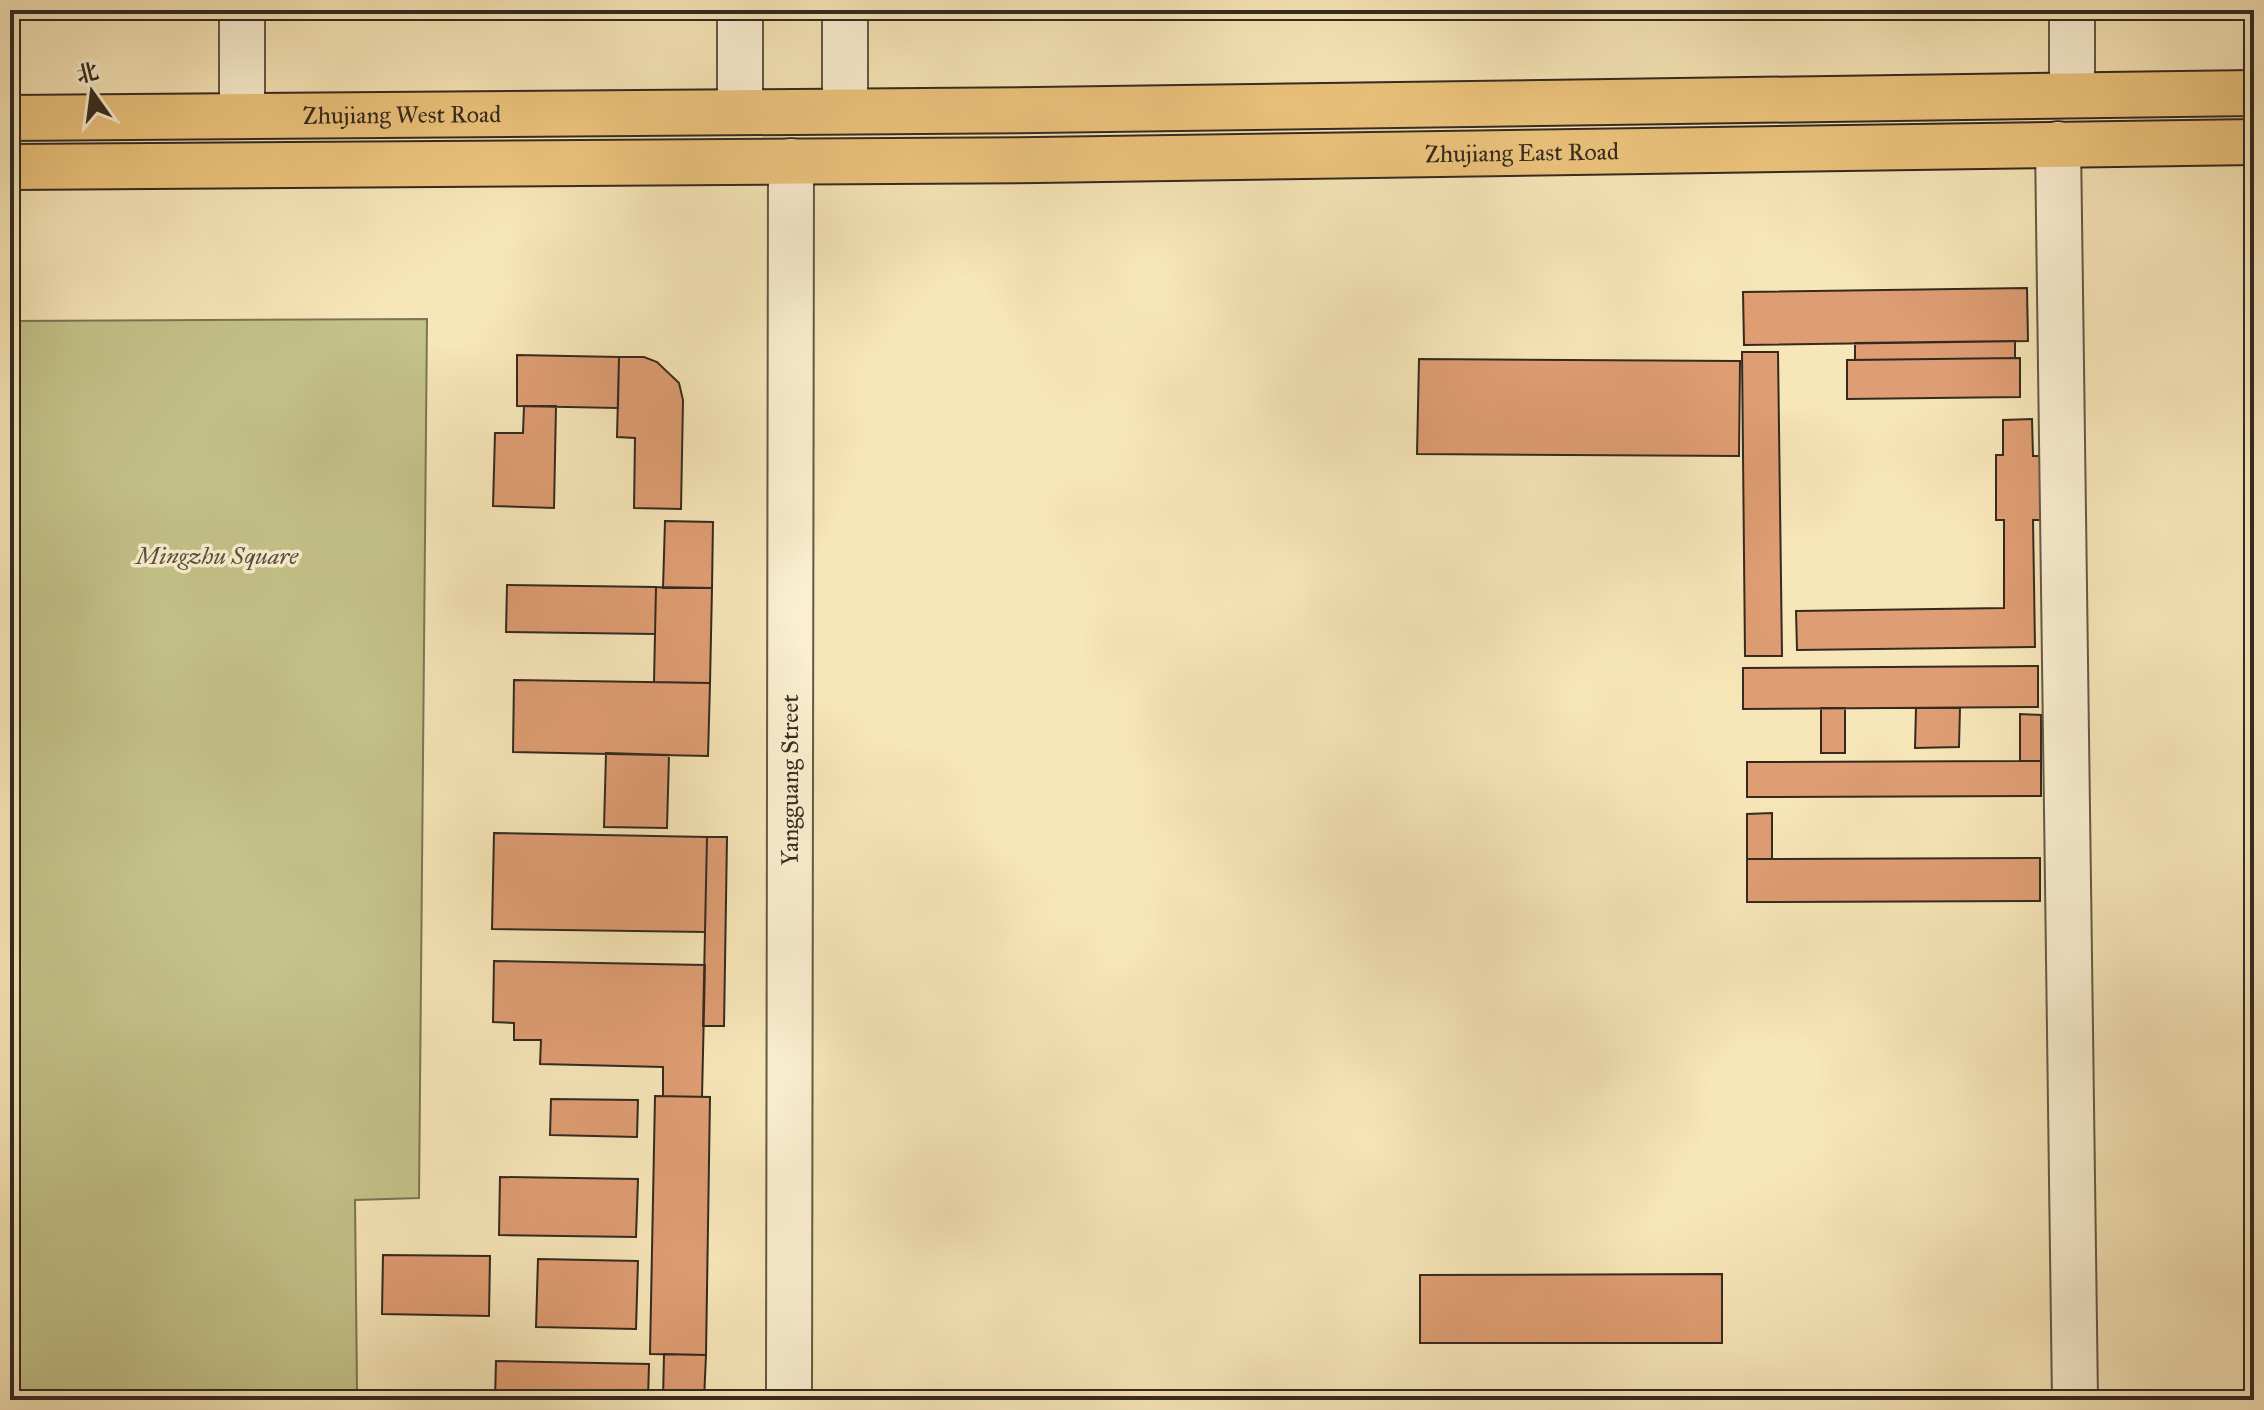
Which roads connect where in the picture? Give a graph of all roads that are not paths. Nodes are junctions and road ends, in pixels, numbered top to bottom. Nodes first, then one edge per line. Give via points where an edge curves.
1 (242, 10) edge
2 (740, 10) edge
3 (845, 10) edge
4 (2072, 10) edge
5 (2254, 93) edge
6 (2072, 95) junction
7 (845, 111) junction
8 (740, 112) junction
9 (242, 116) junction
10 (10, 118) edge
11 (2254, 142) edge
12 (2058, 144) junction
13 (791, 161) junction
14 (10, 167) edge
15 (789, 1400) edge
16 (2075, 1400) edge

1 - 9 street
2 - 8 street
3 - 7 street
4 - 6 street
5 - 6 main road, Zhujiang West Road
6 - 7 main road, Zhujiang West Road
7 - 8 main road, Zhujiang West Road
8 - 9 main road, Zhujiang West Road
9 - 10 main road, Zhujiang West Road
11 - 12 main road, Zhujiang East Road
12 - 13 main road, Zhujiang East Road
12 - 16 street
13 - 14 main road, Zhujiang West Road
13 - 15 street, Yangguang Street

